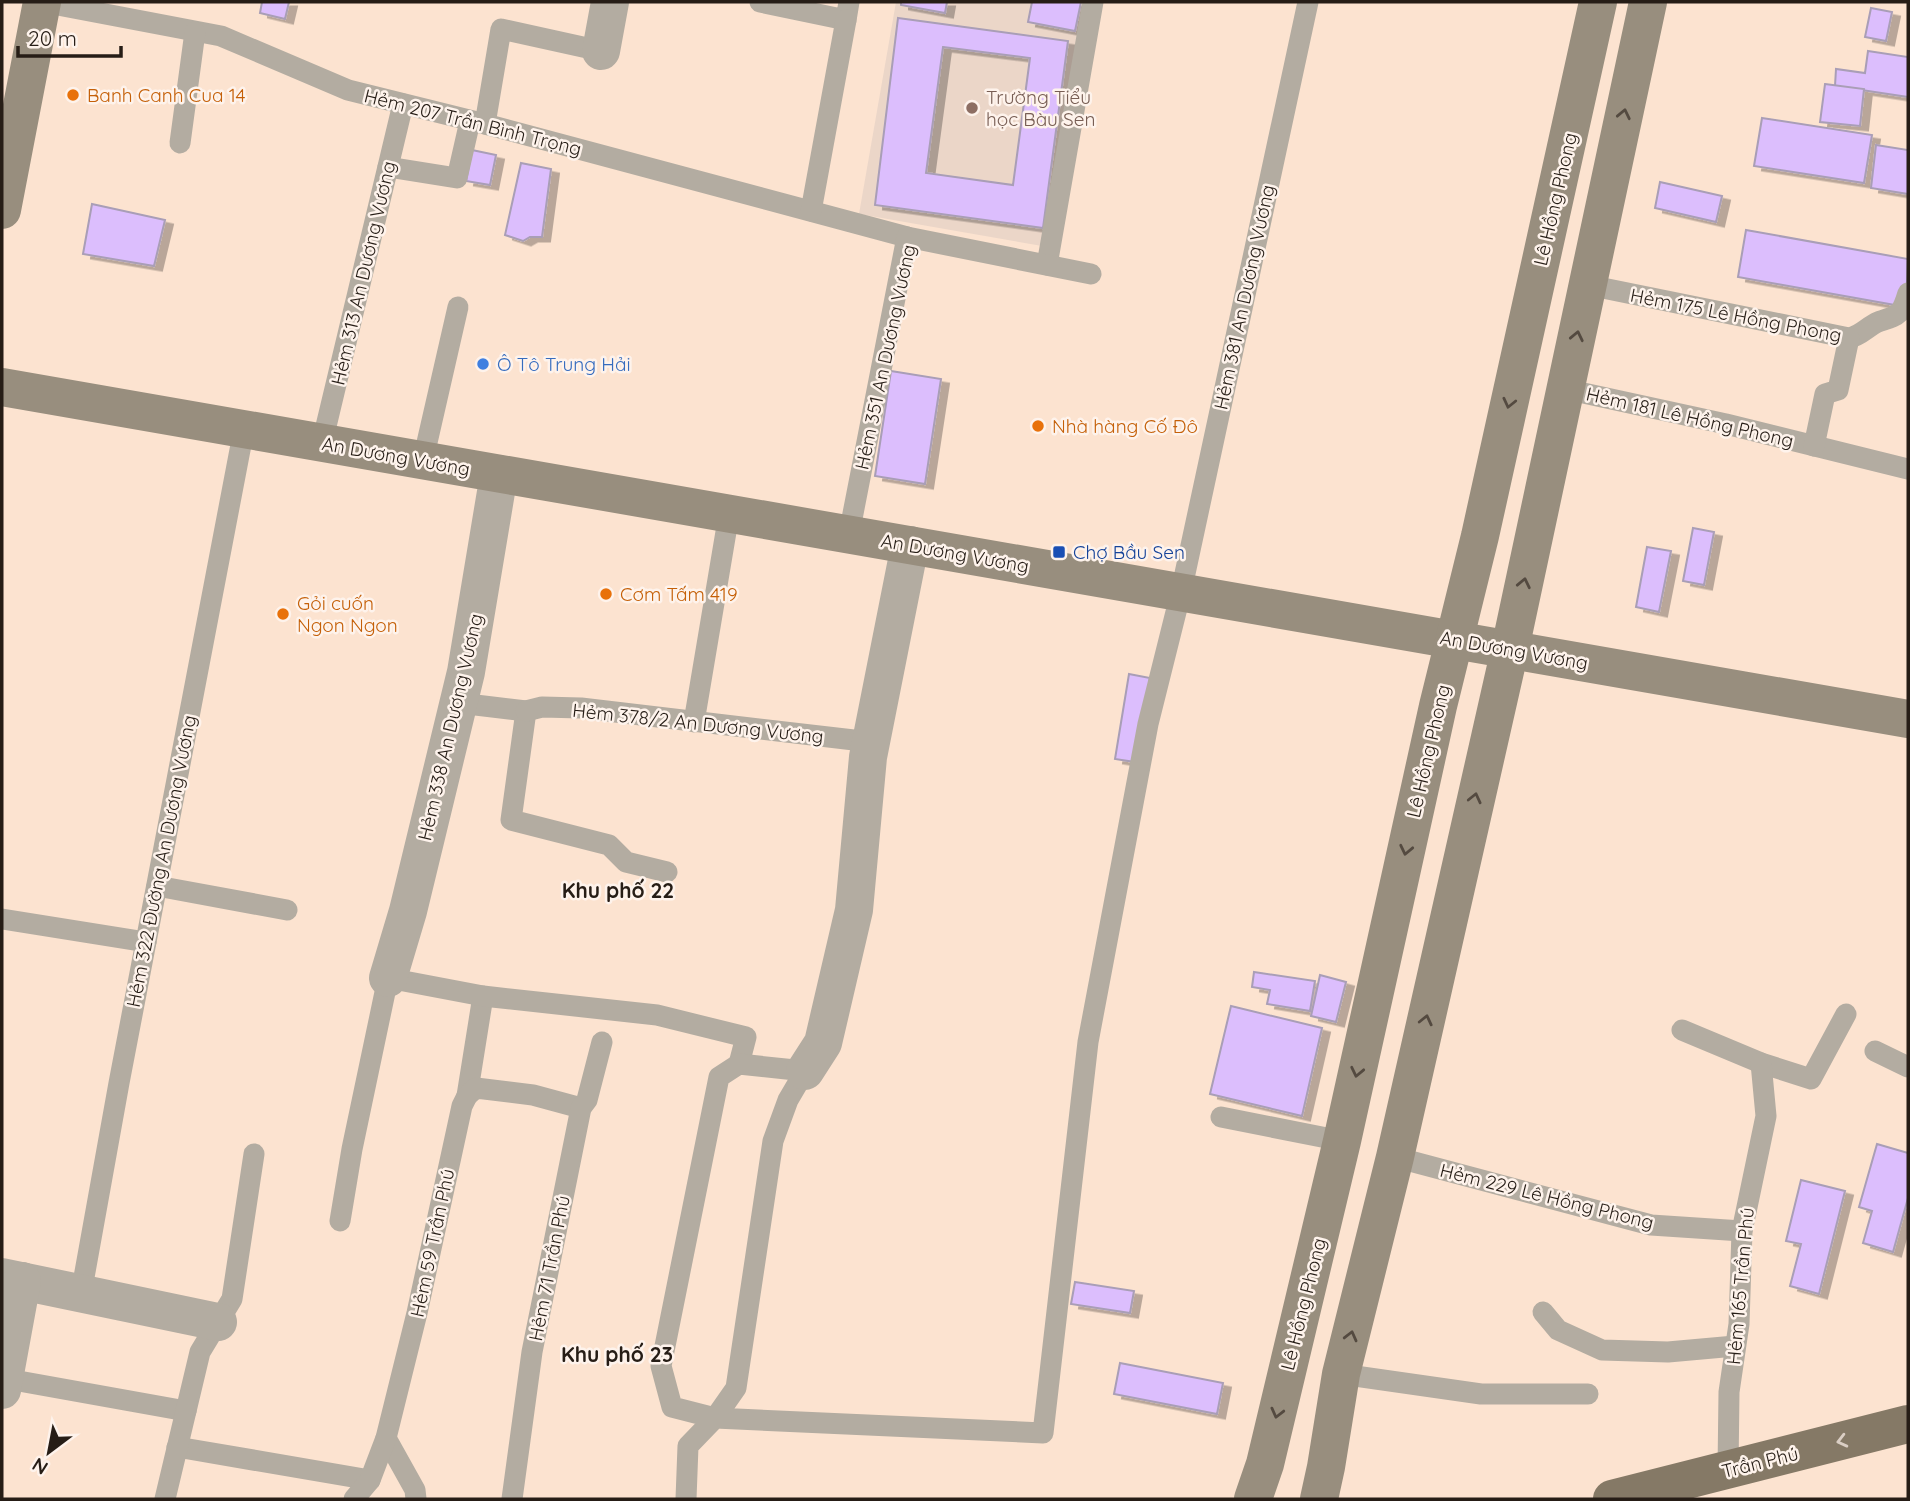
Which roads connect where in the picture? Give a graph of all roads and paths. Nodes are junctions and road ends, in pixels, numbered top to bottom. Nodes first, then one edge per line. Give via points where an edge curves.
1 (42, 2) edge
2 (610, 2) edge
3 (760, 2) edge
4 (1093, 2) edge
5 (1308, 2) edge
6 (1598, 2) edge
7 (1648, 2) edge
8 (847, 11) edge
9 (195, 32) junction
10 (601, 51) joint
11 (403, 104) junction
12 (478, 122) junction
13 (180, 143) dead end
14 (6, 163) edge
15 (388, 167) junction
16 (2, 210) edge
17 (811, 211) junction
18 (907, 237) junction
19 (1047, 265) junction
20 (1091, 274) dead end
21 (1588, 285) junction
22 (1908, 293) edge
23 (458, 307) dead end
24 (1849, 338) junction
25 (2, 387) edge
26 (1565, 389) junction
27 (244, 429) junction
28 (322, 443) junction
29 (1814, 446) junction
30 (423, 460) junction
31 (1908, 469) edge
32 (499, 474) junction
33 (729, 514) junction
34 (849, 534) junction
35 (910, 545) junction
36 (1181, 592) junction
37 (1455, 640) junction
38 (1510, 649) junction
39 (458, 702) junction
40 (526, 711) junction
41 (1908, 719) edge
42 (694, 722) junction
43 (871, 743) junction
44 (667, 872) dead end
45 (157, 886) junction
46 (287, 910) dead end
47 (2, 919) edge
48 (146, 942) junction
49 (388, 978) junction
50 (483, 996) junction
51 (1846, 1014) dead end
52 (1682, 1030) dead end
53 (602, 1042) dead end
54 (1875, 1051) dead end
55 (1761, 1063) junction
56 (739, 1064) junction
57 (1908, 1067) edge
58 (805, 1071) junction
59 (467, 1096) junction
60 (581, 1108) junction
61 (1221, 1117) dead end
62 (1342, 1141) junction
63 (254, 1154) dead end
64 (1395, 1157) junction
65 (340, 1221) dead end
66 (1742, 1231) junction
67 (12, 1279) edge
68 (81, 1294) junction
69 (1543, 1312) dead end
70 (218, 1322) junction
71 (1735, 1346) junction
72 (1341, 1374) junction
73 (2, 1382) edge
74 (1588, 1394) dead end
75 (186, 1411) junction
76 (715, 1418) junction
77 (1908, 1424) edge
78 (386, 1438) junction
79 (177, 1447) junction
80 (1728, 1470) junction
81 (370, 1480) junction
82 (165, 1499) edge
83 (354, 1499) edge
84 (416, 1499) edge
85 (512, 1499) edge
86 (686, 1499) edge
87 (1253, 1499) edge
88 (1318, 1499) edge
89 (1612, 1499) edge

1 - 9 lane, Hẻm 207 Trần Bình Trọng
1 - 14 main road
2 - 10 street
3 - 8 lane
4 - 19 lane
5 - 36 lane, Hẻm 381 An Dương Vương
6 -> 37 main road, Lê Hồng Phong
21 -> 7 main road
8 - 17 lane
9 - 11 lane, Hẻm 207 Trần Bình Trọng via 221,36 348,90
9 - 13 lane
10 - 12 lane via 501,29
11 - 12 lane, Hẻm 207 Trần Bình Trọng
11 - 15 lane, Hẻm 313 An Dương Vương
12 - 15 lane via 457,178
12 - 17 lane, Hẻm 207 Trần Bình Trọng
14 - 16 main road
15 - 28 lane, Hẻm 313 An Dương Vương
17 - 18 lane, Hẻm 207 Trần Bình Trọng
18 - 19 lane, Hẻm 351 An Dương Vương
18 - 34 lane, Hẻm 351 An Dương Vương
19 - 20 lane, Hẻm 351 An Dương Vương
21 - 24 lane, Hẻm 175 Lê Hồng Phong
26 -> 21 main road
22 - 24 lane, Hẻm 175 Lê Hồng Phong via 1892,319
23 - 30 lane
24 - 29 lane, Hẻm 181 Lê Hồng Phong via 1838,390 1825,394
25 - 27 main road, An Dương Vương
26 - 29 lane, Hẻm 181 Lê Hồng Phong
38 -> 26 main road
27 - 28 main road, An Dương Vương
27 - 45 lane, Hẻm 322 Đường An Dương Vương
28 - 30 main road, An Dương Vương
29 - 31 lane, Hẻm 181 Lê Hồng Phong
30 - 32 main road, An Dương Vương
32 - 33 main road, An Dương Vương
32 - 39 street, Hẻm 338 An Dương Vương
33 - 34 main road, An Dương Vương
33 - 42 lane
34 - 35 main road, An Dương Vương
35 - 36 main road, An Dương Vương
35 - 43 street
36 - 37 main road, An Dương Vương
36 - 76 lane, Hẻm 381 An Dương Vương via 1148,724 1088,1042 1043,1433
37 - 38 main road, An Dương Vương
37 -> 62 main road, Lê Hồng Phong
38 - 41 main road, An Dương Vương
64 -> 38 main road
39 - 40 lane, Hẻm 378/2 An Dương Vương
39 - 49 street, Hẻm 338 An Dương Vương
40 - 42 lane, Hẻm 378/2 An Dương Vương via 580,708
40 - 44 lane via 511,820 609,845 626,862
42 - 43 lane, Hẻm 378/2 An Dương Vương
43 - 58 street via 854,910 823,1044
45 - 46 lane
45 - 48 lane, Hẻm 322 Đường An Dương Vương
47 - 48 lane
48 - 68 lane, Hẻm 322 Đường An Dương Vương
49 - 50 lane
49 - 65 lane
50 - 56 lane via 657,1015 746,1037
50 - 59 lane, Hẻm 59 Trần Phú
51 - 55 lane via 1811,1079
52 - 55 lane
53 - 60 lane, Hẻm 71 Trần Phú
54 - 57 lane
55 - 66 lane, Hẻm 165 Trần Phú via 1766,1116
56 - 58 lane
56 - 76 lane via 719,1077 661,1366 672,1407
58 - 76 lane via 773,1140 736,1388
59 - 60 lane via 477,1088 533,1095
59 - 78 lane, Hẻm 59 Trần Phú
60 - 85 lane, Hẻm 71 Trần Phú via 532,1352
61 - 62 lane
62 -> 87 main road, Lê Hồng Phong
63 - 70 lane via 232,1299
64 - 66 lane, Hẻm 229 Lê Hồng Phong via 1651,1224
72 -> 64 main road
66 - 71 lane, Hẻm 165 Trần Phú
67 - 68 street
67 - 73 street
68 - 70 street
69 - 71 lane via 1558,1329 1602,1350 1668,1352
70 - 75 lane via 200,1352
71 - 80 lane, Hẻm 165 Trần Phú
72 - 74 lane via 1481,1394
72 - 88 main road
73 - 75 lane
75 - 79 lane
76 - 86 lane via 688,1446
77 -> 80 main road, Trần Phú
78 - 81 lane, Hẻm 59 Trần Phú
78 - 84 lane
79 - 81 lane
79 - 82 lane
80 - 89 main road, Trần Phú
81 - 83 lane, Hẻm 59 Trần Phú

